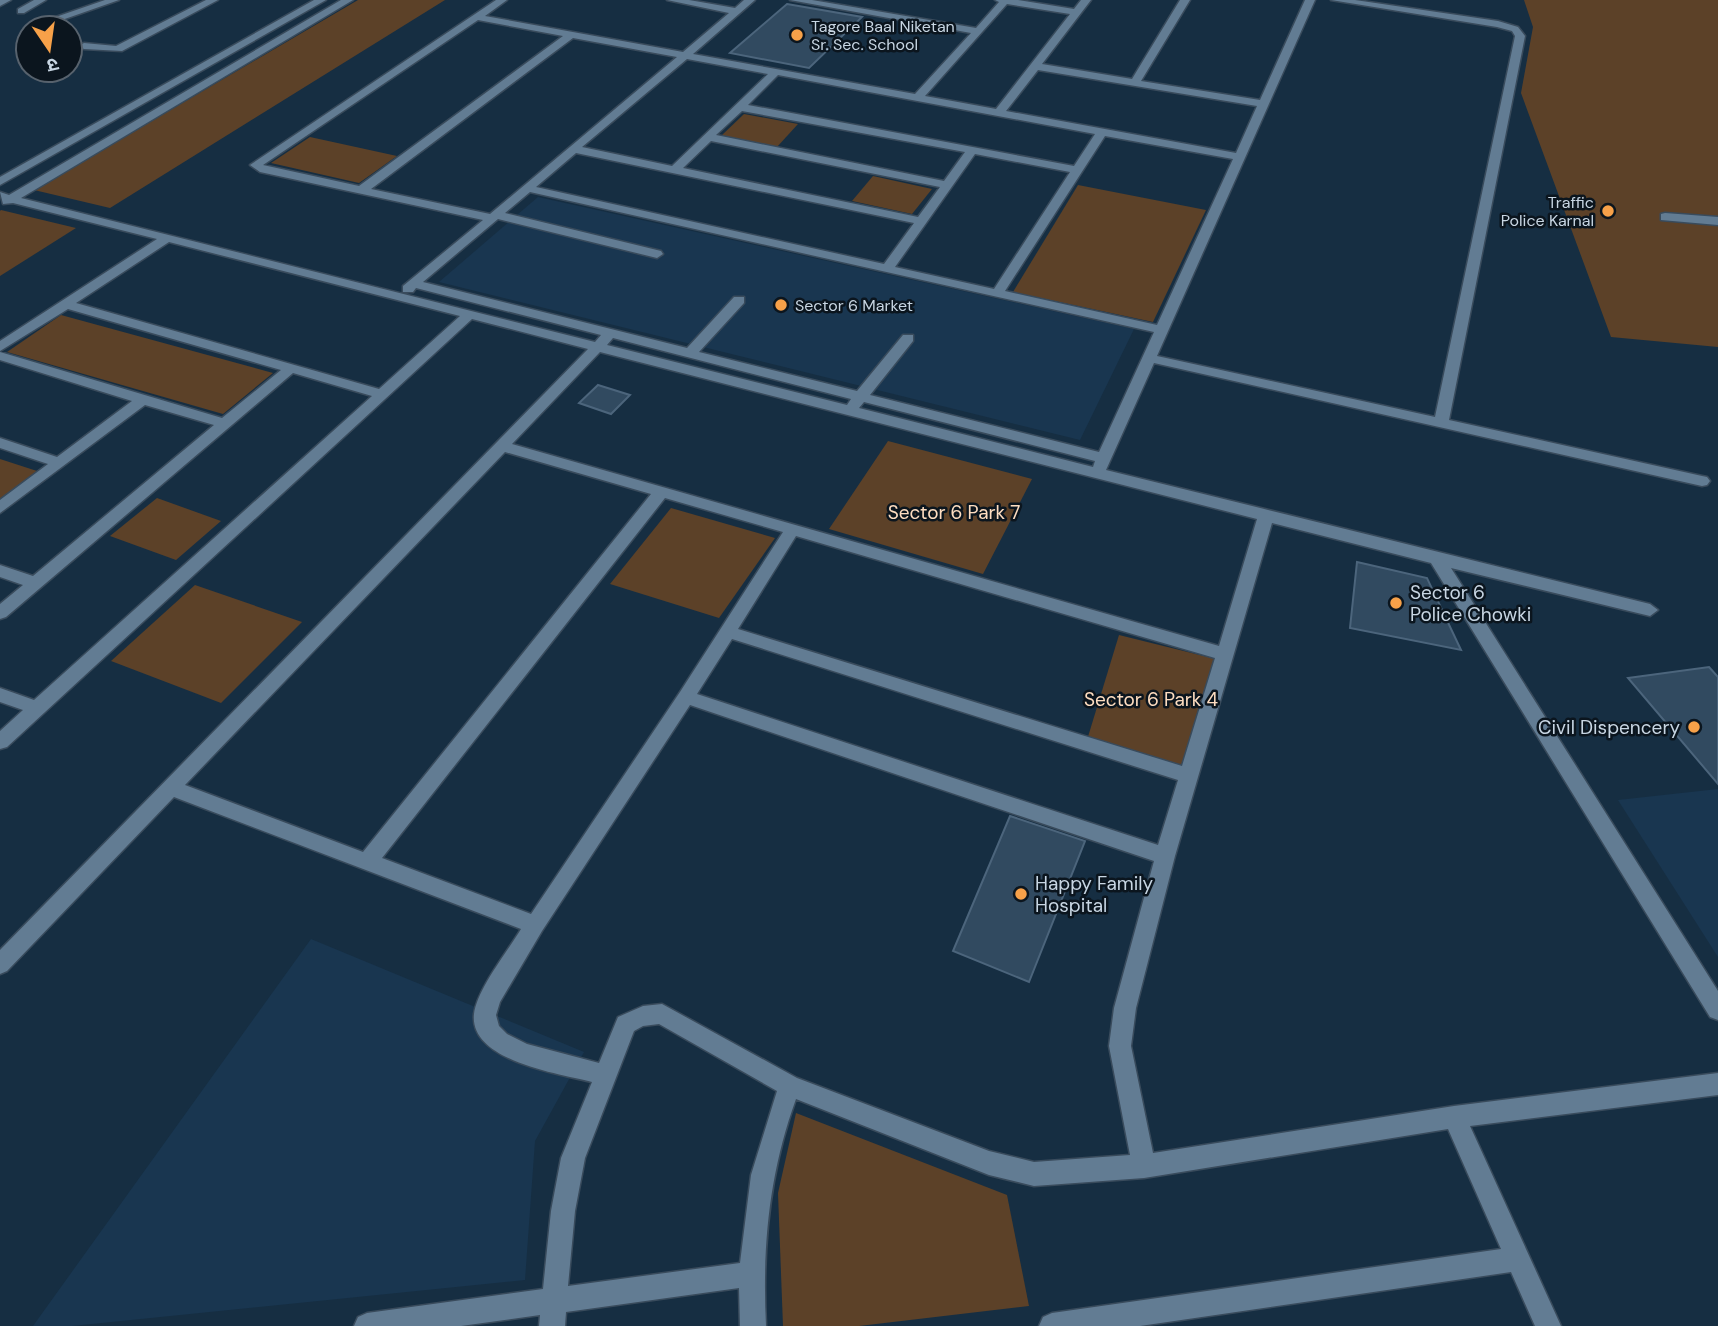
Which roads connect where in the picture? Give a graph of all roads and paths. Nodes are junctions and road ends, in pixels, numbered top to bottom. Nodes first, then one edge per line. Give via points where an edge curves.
1 (6, 0) edge
2 (41, 0) edge
3 (114, 0) edge
4 (213, 0) edge
5 (321, 0) edge
6 (348, 0) edge
7 (502, 0) edge
8 (672, 0) edge
9 (750, 0) edge
10 (795, 0) edge
11 (854, 0) edge
12 (1002, 0) edge
13 (1086, 0) edge
14 (1185, 0) edge
15 (1310, 0) edge
16 (1336, 0) edge
17 (0, 3) edge
18 (845, 9) junction
19 (20, 11) dead end
20 (737, 11) junction
21 (1077, 12) junction
22 (71, 14) edge
23 (477, 17) junction
24 (978, 31) junction
25 (572, 34) junction
26 (84, 46) dead end
27 (686, 55) junction
28 (1035, 66) junction
29 (777, 71) junction
30 (1135, 82) junction
31 (918, 98) junction
32 (1263, 104) junction
33 (740, 107) junction
34 (999, 113) junction
35 (1101, 132) junction
36 (708, 137) junction
37 (573, 149) junction
38 (972, 150) junction
39 (1239, 157) junction
40 (674, 170) junction
41 (1077, 170) junction
42 (0, 182) edge
43 (947, 185) junction
44 (527, 188) junction
45 (362, 190) junction
46 (3, 200) edge
47 (494, 217) junction
48 (1665, 217) dead end
49 (921, 221) junction
50 (1718, 222) edge
51 (167, 238) junction
52 (657, 254) dead end
53 (887, 269) junction
54 (414, 284) junction
55 (997, 293) junction
56 (398, 298) junction
57 (739, 300) dead end
58 (66, 304) junction
59 (469, 315) junction
60 (1161, 330) junction
61 (610, 334) junction
62 (908, 338) dead end
63 (0, 347) edge
64 (597, 348) junction
65 (688, 355) junction
66 (0, 356) edge
67 (1149, 358) junction
68 (290, 369) junction
69 (382, 394) junction
70 (860, 397) junction
71 (142, 400) junction
72 (850, 411) junction
73 (225, 424) junction
74 (1441, 424) junction
75 (0, 443) edge
76 (502, 446) junction
77 (1104, 458) junction
78 (59, 463) junction
79 (1097, 473) junction
80 (1702, 481) dead end
81 (661, 492) junction
82 (0, 508) edge
83 (1266, 516) junction
84 (792, 530) junction
85 (1437, 559) junction
86 (0, 571) edge
87 (35, 583) junction
88 (1650, 610) dead end
89 (0, 613) edge
90 (726, 631) junction
91 (1225, 654) junction
92 (0, 695) edge
93 (686, 697) junction
94 (37, 708) junction
95 (0, 742) edge
96 (1189, 776) junction
97 (169, 787) junction
98 (1165, 856) junction
99 (367, 862) junction
100 (535, 925) junction
101 (0, 964) edge
102 (1718, 1010) edge
103 (605, 1076) junction
104 (1718, 1084) edge
105 (790, 1086) junction
106 (1454, 1117) junction
107 (1144, 1166) junction
108 (1518, 1259) junction
109 (751, 1274) junction
110 (552, 1314) edge
111 (367, 1326) edge
112 (754, 1326) edge
113 (1052, 1326) edge
114 (1548, 1326) edge

1 - 17 street
2 - 19 street
3 - 22 street
4 - 26 street via 118,49
5 - 42 street
6 - 46 street
7 - 23 street
8 - 20 street
9 - 20 street
10 - 18 street
11 - 18 street
12 - 21 street
12 - 24 street
13 - 21 street
14 - 30 street
15 - 32 street
16 - 74 street via 1498,24 1515,29 1520,36
18 - 24 street
20 - 27 street
21 - 28 street
23 - 25 street
23 - 45 street via 256,165
24 - 31 street
25 - 27 street
25 - 45 street
27 - 29 street
27 - 37 street
28 - 30 street
28 - 34 street
29 - 31 street
29 - 33 street
30 - 32 street
31 - 34 street
32 - 39 street
33 - 36 street
33 - 38 street
34 - 35 street
35 - 39 street
35 - 41 street
36 - 40 street
36 - 43 street
37 - 40 street
37 - 44 street
38 - 41 street
38 - 43 street
39 - 60 street
40 - 49 street
41 - 55 street
43 - 49 street
44 - 47 street
44 - 53 street
45 - 47 street
46 - 51 street
47 - 52 street
47 - 54 street
48 - 50 street
49 - 53 street
51 - 56 street
51 - 58 street
53 - 55 street
54 - 56 street
54 - 61 street
55 - 60 street
56 - 59 street
57 - 65 street
58 - 63 street
58 - 68 street
59 - 64 street
59 - 69 street
60 - 67 street
61 - 64 street
61 - 65 street
62 - 70 street
64 - 72 street
64 - 76 street
65 - 70 street
66 - 71 street
67 - 74 street
67 - 77 street
68 - 69 street
68 - 73 street
69 - 94 street
70 - 72 street
70 - 77 street
71 - 73 street
71 - 78 street
72 - 79 street
73 - 87 street
74 - 80 street
75 - 78 street
76 - 81 street
76 - 97 street
77 - 79 street
78 - 82 street
79 - 83 street
81 - 84 street
81 - 99 street
83 - 85 street
83 - 91 street
84 - 90 street
84 - 91 street
85 - 88 street
85 - 102 street
86 - 87 street
87 - 89 street
90 - 93 street
90 - 96 street
91 - 96 street
92 - 94 street
93 - 98 street
93 - 100 street
94 - 95 street
96 - 98 street
97 - 99 street
97 - 101 street
98 - 107 street via 1121,1030 1120,1046
99 - 100 street
100 - 103 street via 491,998 485,1015 489,1031 523,1054
103 - 105 street via 626,1024 649,1013 662,1014
103 - 110 street via 573,1158 562,1211
104 - 106 street
105 - 107 street via 989,1163 1034,1174
105 - 109 street via 762,1175 754,1214
106 - 107 street
106 - 108 street
108 - 113 street
108 - 114 street
109 - 110 street
109 - 112 street
110 - 111 street

